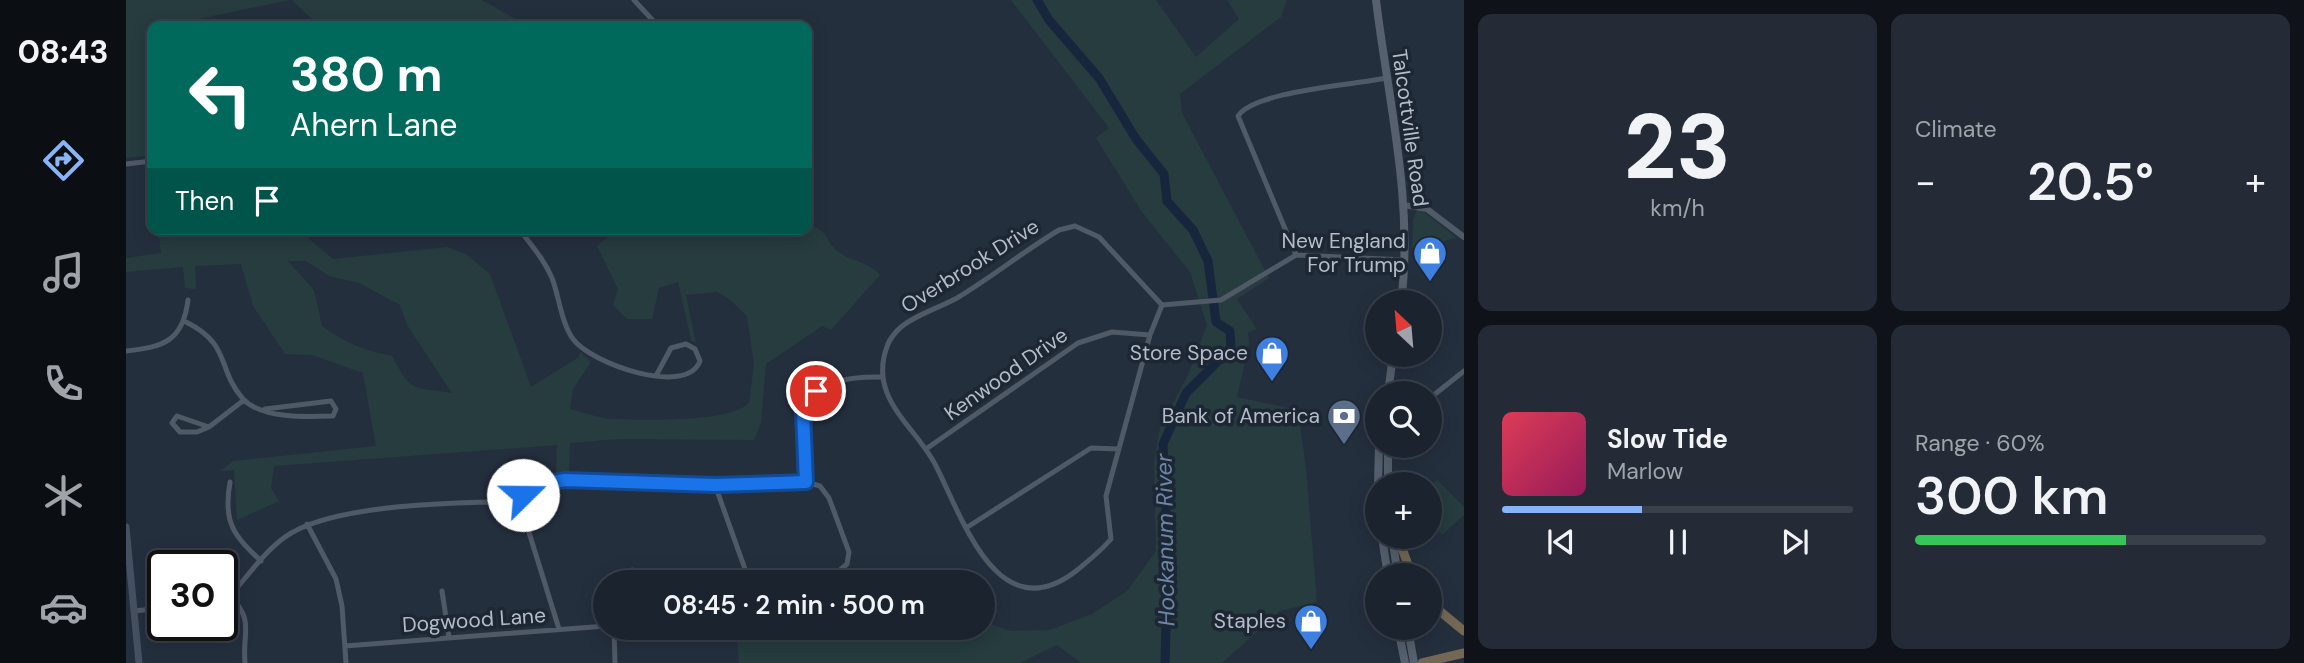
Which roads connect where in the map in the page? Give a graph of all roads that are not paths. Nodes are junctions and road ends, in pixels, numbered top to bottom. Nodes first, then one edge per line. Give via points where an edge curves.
1 (634, 0) edge
2 (1376, 0) edge
3 (653, 21) edge
4 (1386, 78) junction
5 (147, 162) edge
6 (126, 164) edge
7 (1404, 205) junction
8 (524, 235) edge
9 (1464, 237) edge
10 (1296, 255) junction
11 (1405, 260) junction
12 (1402, 290) edge
13 (188, 300) dead end
14 (1162, 305) junction
15 (186, 322) junction
16 (1150, 335) junction
17 (126, 351) edge
18 (1464, 371) edge
19 (657, 374) junction
20 (883, 377) junction
21 (1442, 388) edge
22 (244, 400) junction
23 (265, 410) junction
24 (209, 428) junction
25 (926, 449) junction
26 (1119, 449) junction
27 (230, 482) dead end
28 (806, 482) junction
29 (715, 485) junction
30 (509, 505) junction
31 (307, 524) junction
32 (126, 527) edge
33 (966, 528) junction
34 (126, 534) edge
35 (1394, 549) edge
36 (1384, 551) joint
37 (1395, 556) junction
38 (261, 561) junction
39 (1386, 563) edge
40 (1396, 563) edge
41 (745, 570) edge
42 (840, 570) edge
43 (238, 587) edge
44 (442, 591) dead end
45 (238, 604) edge
46 (147, 610) edge
47 (134, 611) junction
48 (1442, 613) edge
49 (593, 627) edge
50 (559, 629) junction
51 (1464, 631) edge
52 (449, 637) junction
53 (614, 640) edge
54 (1400, 640) edge
55 (1410, 640) edge
56 (345, 646) junction
57 (1403, 652) junction
58 (1413, 653) junction
59 (1464, 653) edge
60 (246, 662) edge
61 (139, 663) edge
62 (346, 663) edge
63 (615, 663) edge
64 (1405, 663) edge
65 (1414, 663) edge
66 (1422, 663) edge

1 - 3 street
2 - 4 main road, Talcottville Road
4 - 7 main road, Talcottville Road
4 - 10 street via 1280,96 1243,108 1238,116
5 - 6 street
7 - 9 street via 1427,209
7 - 11 main road, Talcottville Road
8 - 19 street via 551,276 573,339 592,355 620,368
10 - 11 street
10 - 14 street via 1230,296
11 - 12 main road, Talcottville Road
13 - 15 street
14 - 16 street
14 - 20 street, Overbrook Drive via 1099,237 1075,226 1059,230 956,298 899,329 888,343
15 - 17 street via 163,344
15 - 22 street via 213,339
16 - 25 street, Kenwood Drive via 1112,332 1078,343
16 - 26 street
18 - 21 street
19 - 19 street via 689,376 700,361 695,349 686,344 671,348
20 - 25 street, Overbrook Drive via 895,412
20 - 28 street via 832,382 806,402
22 - 23 street
22 - 24 street
23 - 23 street via 331,401 336,409 332,416 276,415
24 - 24 street via 184,416 177,416 172,423 180,432
25 - 33 street, Overbrook Drive
26 - 33 street via 1091,448
26 - 33 street, Overbrook Drive via 1106,496 1111,539 1060,583 1027,589 1012,583 988,561
27 - 38 street via 235,537
28 - 29 street
28 - 42 street via 820,486 829,498 849,552 847,564
29 - 30 street via 565,480 544,484
29 - 41 street
30 - 31 street via 473,503 334,514
30 - 50 street via 527,526
31 - 38 street via 284,537
31 - 56 street via 336,579
32 - 34 main road
34 - 47 main road
35 - 37 main road
36 - 37 main road
36 - 39 main road
37 - 40 main road
38 - 43 street
44 - 52 street
45 - 60 street via 247,622
46 - 47 street
47 - 61 main road
48 - 51 highway
49 - 50 street, Dogwood Lane
50 - 52 street, Dogwood Lane
52 - 56 street, Dogwood Lane
53 - 63 street
54 - 57 main road
55 - 58 main road
56 - 62 street
57 - 58 main road
57 - 64 main road
58 - 65 main road
59 - 66 highway

